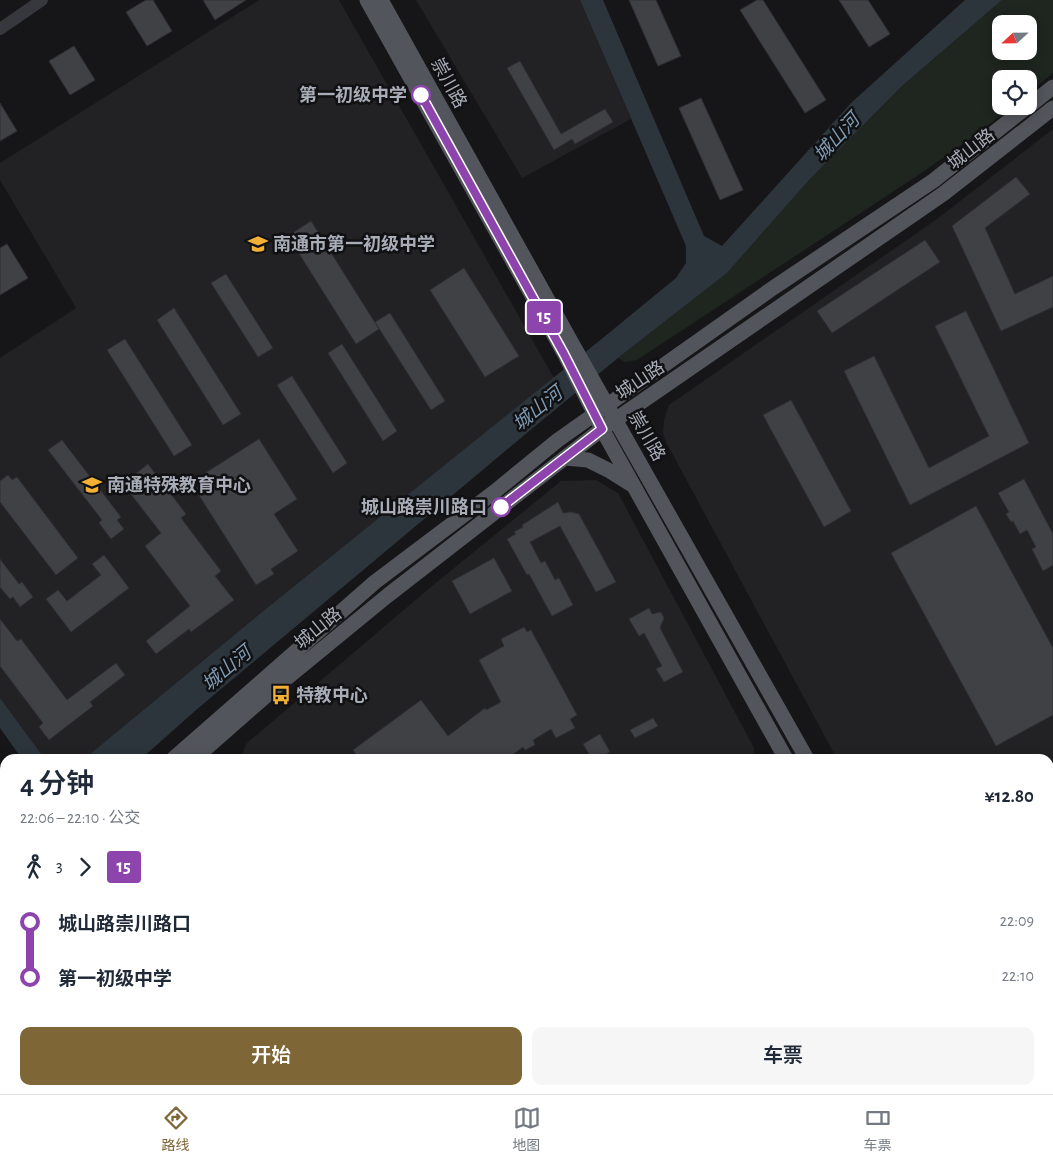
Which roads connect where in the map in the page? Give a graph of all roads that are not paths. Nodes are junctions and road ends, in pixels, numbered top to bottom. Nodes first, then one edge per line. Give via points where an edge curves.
1 (42, 0) edge
2 (367, 0) edge
3 (382, 0) edge
4 (0, 29) edge
5 (1053, 87) edge
6 (1037, 100) edge
7 (1053, 108) edge
8 (1018, 115) edge
9 (569, 350) junction
10 (597, 402) junction
11 (616, 419) junction
12 (602, 429) junction
13 (565, 458) junction
14 (634, 486) junction
15 (194, 754) edge
16 (781, 754) edge
17 (804, 754) edge

1 - 4 street
2 - 9 main road, 崇川路
3 - 9 main road, 崇川路
5 - 6 main road, 城山路
7 - 11 main road, 城山路 via 943,194
8 - 10 main road, 城山路 via 934,181
9 - 10 main road, 崇川路
10 - 11 main road, 崇川路
10 - 12 main road, 崇川路
10 - 15 main road, 城山路 via 558,440 375,582
11 - 12 main road, 城山路
11 - 17 main road, 崇川路
12 - 13 main road, 城山路
12 - 14 main road, 崇川路
13 - 14 main road via 588,460
13 - 15 main road, 城山路 via 372,608
14 - 16 main road, 崇川路

